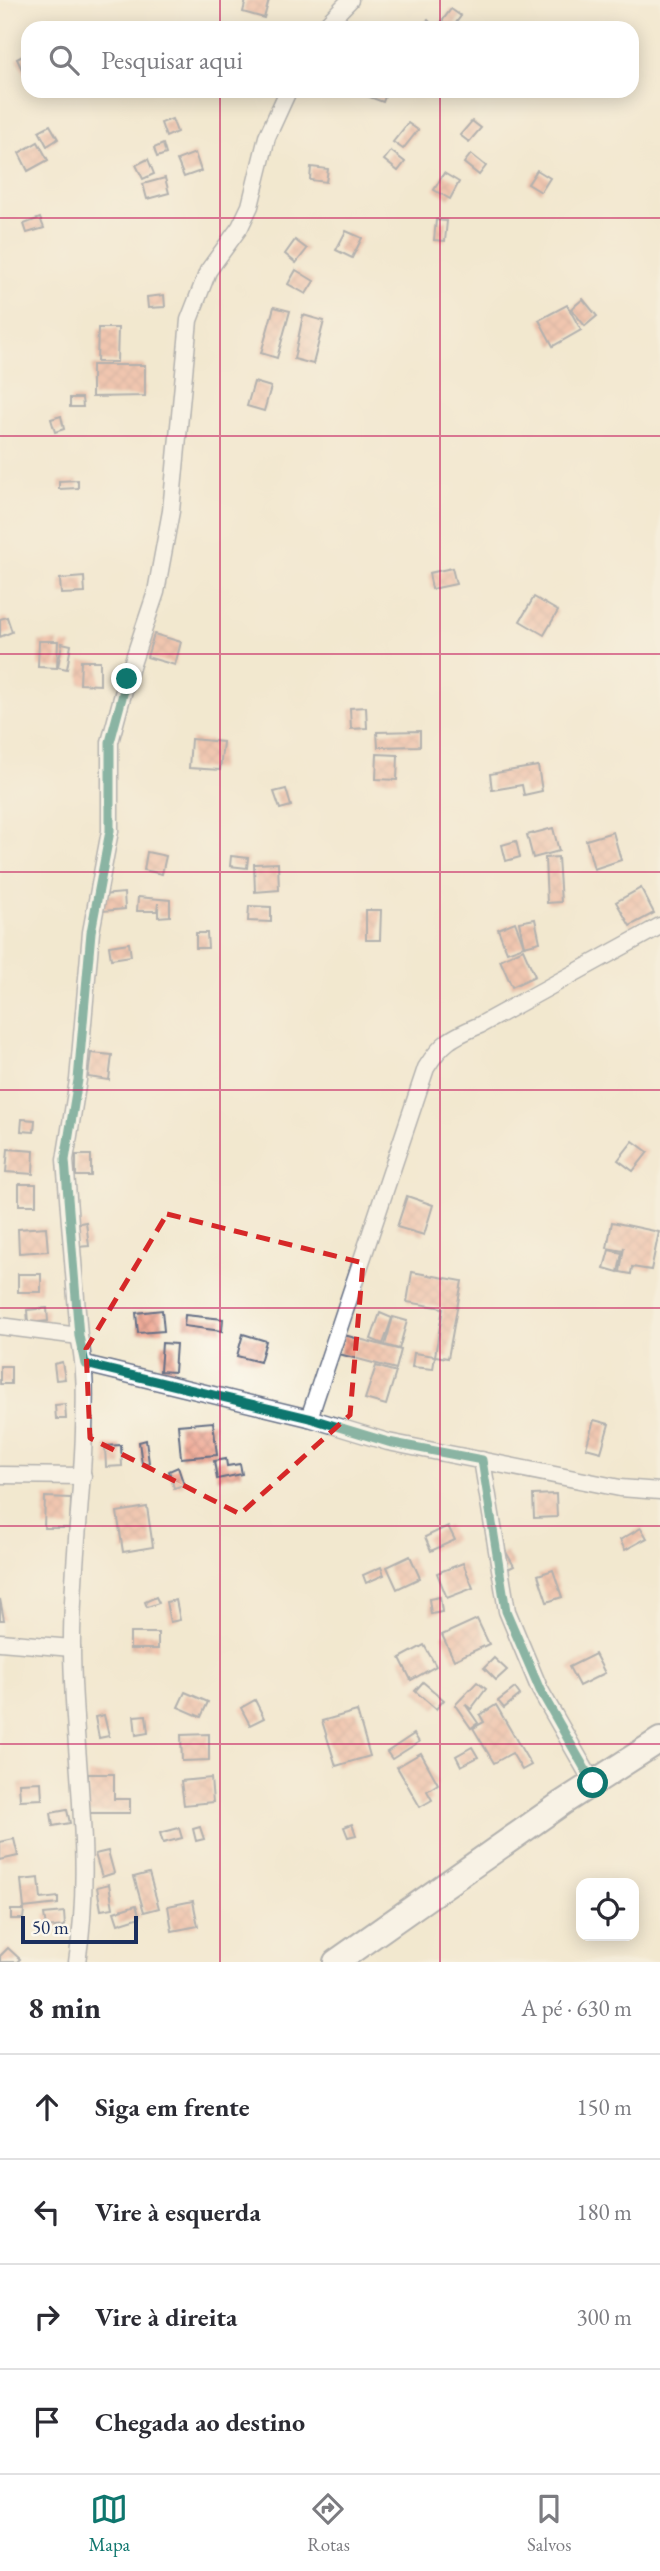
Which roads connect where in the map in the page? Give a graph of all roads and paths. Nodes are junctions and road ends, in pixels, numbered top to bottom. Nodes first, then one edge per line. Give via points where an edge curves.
1 (350, 0) edge
2 (330, 21) edge
3 (285, 98) edge
4 (660, 926) edge
5 (0, 1326) edge
6 (79, 1336) junction
7 (85, 1364) junction
8 (309, 1418) junction
9 (482, 1460) junction
10 (0, 1475) edge
11 (83, 1476) junction
12 (660, 1491) edge
13 (0, 1642) edge
14 (72, 1648) junction
15 (660, 1740) edge
16 (593, 1783) junction
17 (76, 1962) edge
18 (336, 1962) edge

1 - 2 street
3 - 6 street via 267,137 250,206 208,271 189,320 171,511 158,579 110,742 110,831 91,932 78,1080 65,1160
4 - 8 street via 438,1048 426,1068
5 - 6 street
6 - 7 street
7 - 8 street
7 - 11 street
8 - 9 street via 388,1442
9 - 12 street via 620,1488
9 - 16 street via 506,1611 540,1690
10 - 11 street
11 - 14 street
13 - 14 street
14 - 17 street via 84,1821 82,1931
15 - 16 main road
16 - 18 main road

